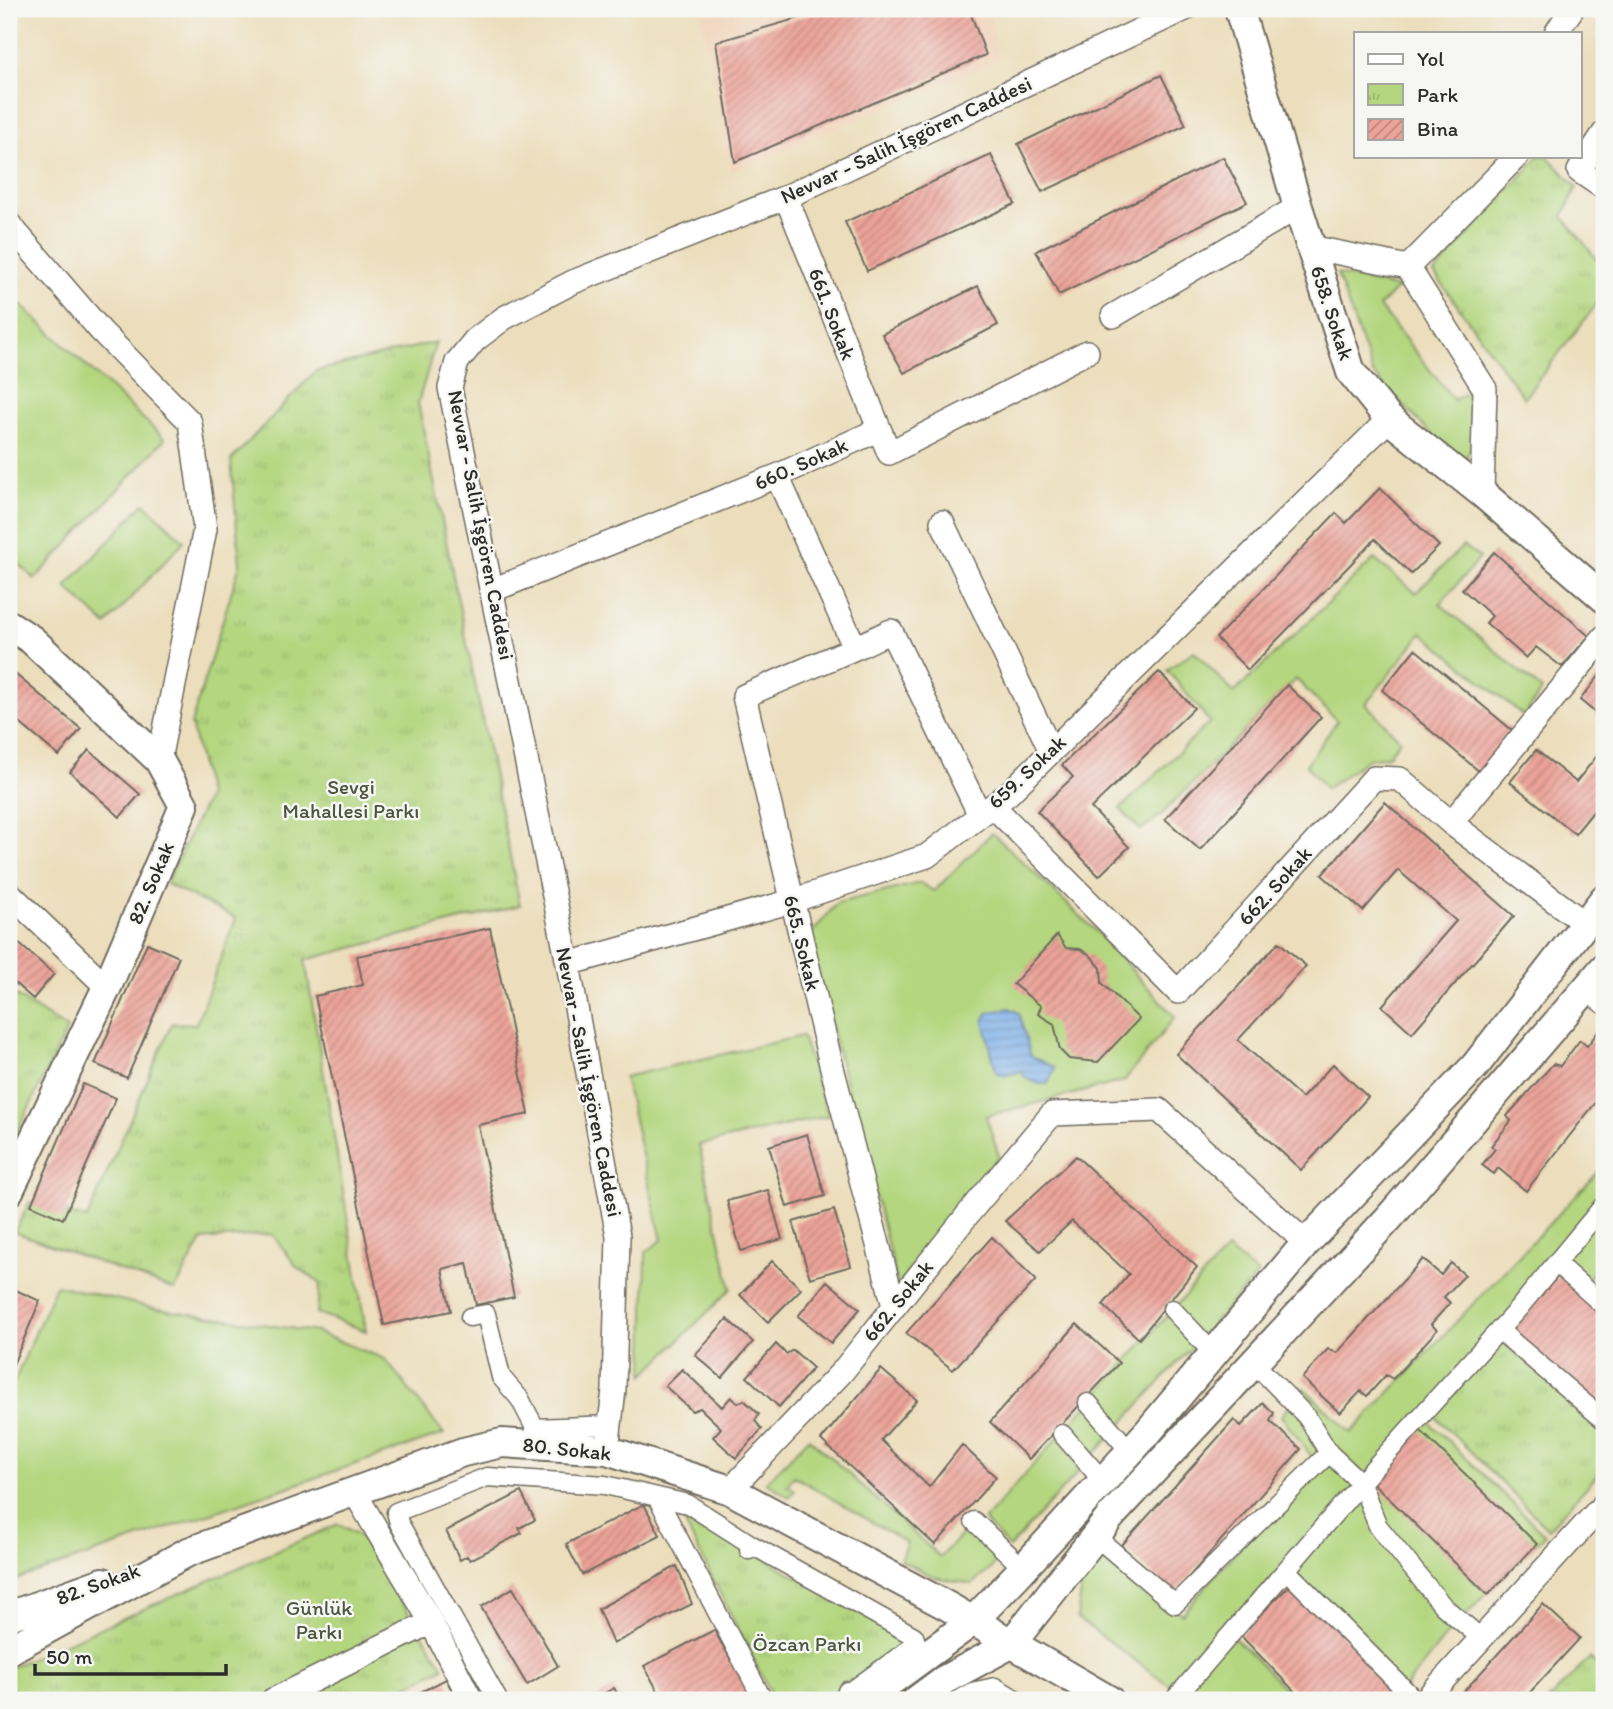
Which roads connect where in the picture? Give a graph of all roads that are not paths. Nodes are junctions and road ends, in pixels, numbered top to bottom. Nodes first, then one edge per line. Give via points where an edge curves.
1 (1185, 9) edge
2 (1239, 9) edge
3 (1572, 9) edge
4 (1557, 32) edge
5 (1604, 133) edge
6 (1582, 154) edge
7 (1515, 158) edge
8 (1572, 163) edge
9 (1604, 188) edge
10 (786, 197) junction
11 (1298, 207) junction
12 (9, 224) edge
13 (1310, 247) junction
14 (1408, 267) junction
15 (1113, 316) dead end
16 (1087, 352) dead end
17 (1389, 419) junction
18 (878, 430) junction
19 (777, 476) junction
20 (1482, 493) junction
21 (942, 522) dead end
22 (493, 590) junction
23 (1604, 598) edge
24 (9, 625) edge
25 (1604, 637) edge
26 (855, 648) junction
27 (1051, 751) junction
28 (159, 760) junction
29 (987, 810) junction
30 (1451, 823) junction
31 (9, 893) edge
32 (1604, 900) edge
33 (792, 901) junction
34 (1584, 923) junction
35 (568, 964) junction
36 (107, 986) junction
37 (1599, 987) edge
38 (9, 1191) edge
39 (1604, 1205) edge
40 (1306, 1243) junction
41 (1556, 1264) junction
42 (894, 1306) junction
43 (1604, 1306) edge
44 (1172, 1310) dead end
45 (470, 1317) dead end
46 (1499, 1330) junction
47 (1213, 1353) junction
48 (1254, 1363) junction
49 (1088, 1403) dead end
50 (1604, 1420) edge
51 (1062, 1434) dead end
52 (609, 1438) junction
53 (1130, 1451) junction
54 (1329, 1453) junction
55 (1103, 1481) junction
56 (1361, 1482) junction
57 (730, 1490) junction
58 (355, 1493) junction
59 (657, 1497) junction
60 (1604, 1504) edge
61 (1604, 1512) edge
62 (974, 1521) dead end
63 (1096, 1536) junction
64 (188, 1552) junction
65 (1023, 1569) junction
66 (1286, 1570) junction
67 (9, 1616) edge
68 (973, 1621) junction
69 (431, 1622) junction
70 (1482, 1639) junction
71 (1011, 1644) junction
72 (9, 1650) edge
73 (850, 1696) edge
74 (273, 1700) edge
75 (471, 1700) edge
76 (498, 1700) edge
77 (763, 1700) edge
78 (917, 1700) edge
79 (958, 1700) edge
80 (1017, 1700) edge
81 (1109, 1700) edge
82 (1174, 1700) edge
83 (1415, 1700) edge
84 (1425, 1700) edge
85 (1437, 1700) edge

1 - 10 street, Nevvar - Salih İşgören Caddesi
2 - 11 street, 658. Sokak
3 - 4 street
5 - 6 street
7 - 14 street
8 - 9 street
10 - 18 street, 661. Sokak
10 - 22 street, Nevvar - Salih İşgören Caddesi via 573,282 504,318 475,340 457,362 450,388
11 - 13 street, 658. Sokak
11 - 15 street
12 - 28 street via 101,331 190,422 205,529
13 - 14 street
13 - 17 street, 658. Sokak via 1351,372
14 - 20 street via 1485,390
16 - 18 street via 889,453
17 - 20 street, 658. Sokak
17 - 27 street, 659. Sokak
18 - 19 street, 660. Sokak
19 - 22 street, 660. Sokak
19 - 26 street
20 - 23 street, 658. Sokak
21 - 27 street
22 - 35 street, Nevvar - Salih İşgören Caddesi
24 - 28 street, 82. Sokak via 32,640
25 - 30 street
26 - 29 street via 891,631
26 - 33 street, 665. Sokak via 744,696
27 - 29 street, 659. Sokak
28 - 36 street, 82. Sokak via 184,806
29 - 30 street, 662. Sokak via 1178,992 1374,778 1400,779
29 - 33 street, 659. Sokak via 927,856
30 - 34 street, 662. Sokak
31 - 36 street
32 - 34 street
33 - 35 street, 659. Sokak
33 - 42 street, 665. Sokak
34 - 40 street via 1475,1066
35 - 52 street, Nevvar - Salih İşgören Caddesi via 618,1236
36 - 38 street, 82. Sokak
37 - 48 street
39 - 41 street
40 - 42 street, 662. Sokak via 1159,1110 1052,1114
40 - 47 street
41 - 43 street
41 - 46 street
42 - 57 street, 662. Sokak via 842,1372
44 - 47 street
45 - 52 street via 486,1314 501,1377 520,1399 535,1428
46 - 50 street
46 - 56 street
47 - 53 street
48 - 54 street via 1307,1417
48 - 63 street
49 - 53 street
51 - 55 street
52 - 57 street, 80. Sokak
52 - 58 street, 80. Sokak via 502,1443 463,1452
53 - 55 street
54 - 56 street
54 - 63 street via 1175,1604
55 - 65 street
56 - 66 street
56 - 70 street via 1378,1526 1443,1606
57 - 68 street, 80. Sokak
58 - 64 street, 80. Sokak
58 - 69 street
59 - 73 street via 688,1504 751,1547 914,1636 916,1642
59 - 76 street via 604,1485 487,1477 396,1513
59 - 77 street
60 - 70 street
61 - 85 street
62 - 65 street
63 - 71 street
64 - 67 street, 82. Sokak
64 - 72 street, 80. Sokak
65 - 68 street
66 - 82 street
66 - 83 street
68 - 71 street, 80. Sokak
68 - 73 street
69 - 74 street
69 - 75 street
70 - 84 street
71 - 78 street
71 - 81 street, 80. Sokak
79 - 80 street via 995,1687

